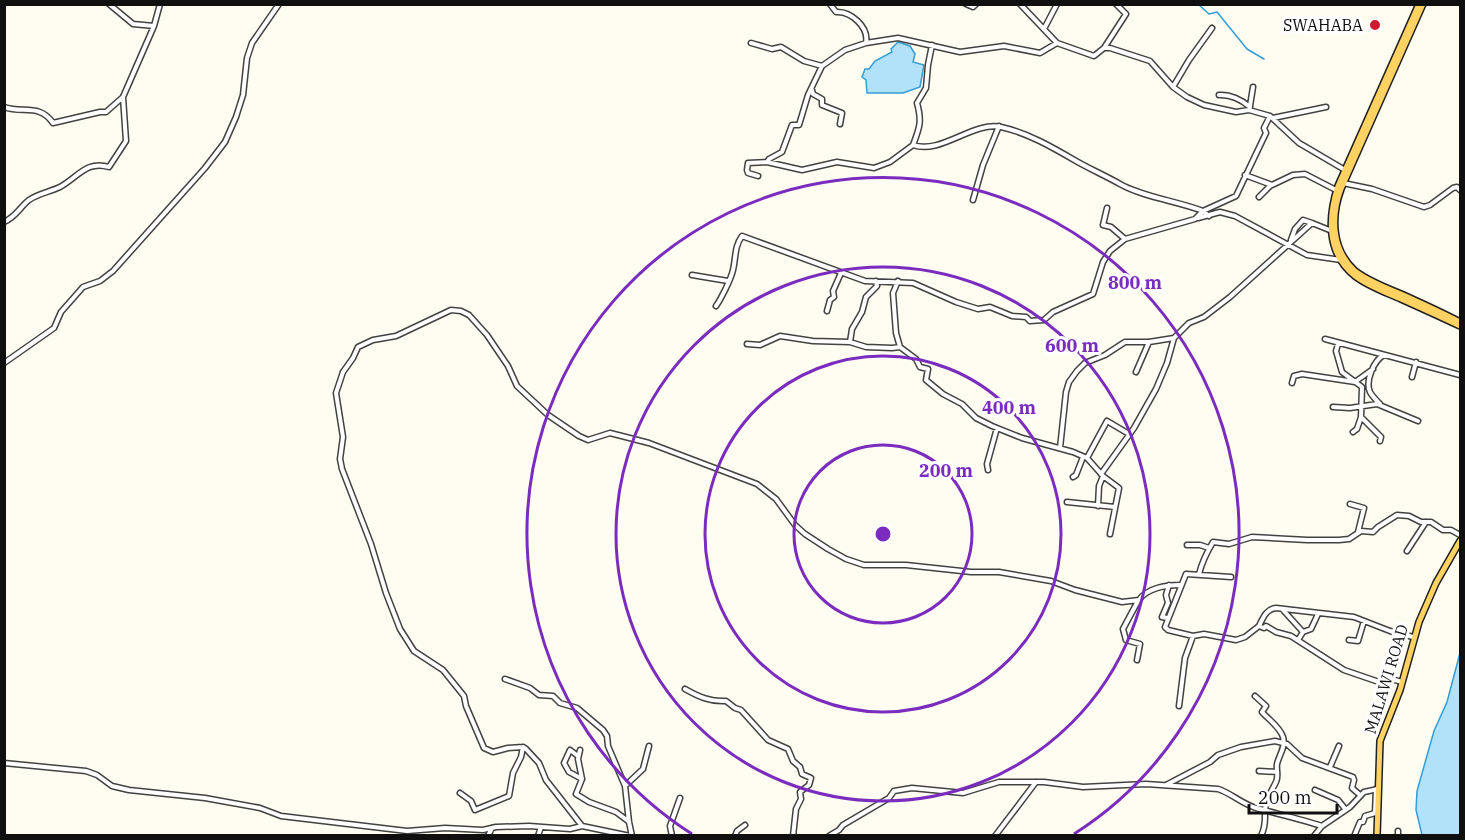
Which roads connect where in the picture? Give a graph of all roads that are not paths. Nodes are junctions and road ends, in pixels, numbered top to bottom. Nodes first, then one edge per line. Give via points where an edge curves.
1 (109, 4) edge
2 (160, 4) edge
3 (279, 4) edge
4 (830, 4) edge
5 (966, 4) edge
6 (976, 4) edge
7 (1020, 4) edge
8 (1058, 4) edge
9 (1116, 4) edge
10 (1421, 4) edge
11 (154, 26) junction
12 (1212, 28) dead end
13 (1044, 29) junction
14 (751, 43) dead end
15 (1057, 43) junction
16 (866, 44) junction
17 (932, 45) junction
18 (1104, 48) junction
19 (822, 66) junction
20 (1173, 87) junction
21 (1253, 87) dead end
22 (812, 90) junction
23 (1219, 95) dead end
24 (123, 97) junction
25 (4, 107) edge
26 (1326, 107) dead end
27 (1249, 109) junction
28 (1271, 117) junction
29 (840, 124) dead end
30 (999, 126) junction
31 (913, 145) junction
32 (767, 162) junction
33 (1347, 171) junction
34 (1245, 175) junction
35 (758, 176) dead end
36 (1343, 183) junction
37 (1272, 185) junction
38 (1336, 190) junction
39 (1461, 190) edge
40 (1260, 197) dead end
41 (973, 200) dead end
42 (1107, 208) dead end
43 (1204, 214) junction
44 (4, 222) edge
45 (1312, 223) junction
46 (1333, 231) junction
47 (1125, 239) junction
48 (1290, 243) junction
49 (1341, 260) junction
50 (841, 273) junction
51 (692, 276) dead end
52 (728, 281) junction
53 (876, 281) junction
54 (898, 281) junction
55 (716, 306) dead end
56 (826, 311) dead end
57 (1461, 324) edge
58 (1174, 338) junction
59 (1325, 339) dead end
60 (850, 342) junction
61 (1149, 342) junction
62 (747, 344) dead end
63 (1338, 344) junction
64 (900, 347) junction
65 (1384, 355) junction
66 (1416, 362) junction
67 (4, 363) edge
68 (1373, 369) junction
69 (1136, 372) dead end
70 (1461, 375) edge
71 (1412, 376) dead end
72 (1355, 382) junction
73 (1292, 383) dead end
74 (1380, 405) junction
75 (1361, 406) junction
76 (1333, 407) dead end
77 (1361, 417) junction
78 (1418, 421) dead end
79 (997, 428) junction
80 (1353, 432) dead end
81 (1129, 434) junction
82 (1380, 441) dead end
83 (1060, 448) junction
84 (1085, 457) junction
85 (988, 470) dead end
86 (1102, 475) junction
87 (1073, 477) dead end
88 (1067, 502) dead end
89 (1350, 504) dead end
90 (1098, 506) junction
91 (1115, 507) junction
92 (1426, 522) junction
93 (1358, 532) junction
94 (1110, 534) dead end
95 (1461, 535) edge
96 (1461, 541) edge
97 (1187, 545) dead end
98 (1209, 548) junction
99 (1407, 551) dead end
100 (1199, 574) junction
101 (1231, 577) dead end
102 (1169, 585) junction
103 (1180, 585) junction
104 (1139, 600) junction
105 (1283, 610) junction
106 (1318, 614) junction
107 (1168, 618) junction
108 (1364, 621) junction
109 (1259, 626) junction
110 (1303, 632) junction
111 (1193, 636) junction
112 (1413, 637) junction
113 (1298, 640) junction
114 (1349, 640) dead end
115 (1137, 660) dead end
116 (505, 679) dead end
117 (1402, 682) junction
118 (685, 689) dead end
119 (1255, 696) dead end
120 (1179, 706) dead end
121 (1284, 744) junction
122 (649, 746) dead end
123 (1339, 746) dead end
124 (523, 747) junction
125 (580, 750) dead end
126 (578, 756) junction
127 (4, 762) edge
128 (1330, 767) junction
129 (1259, 771) dead end
130 (1277, 772) junction
131 (582, 779) junction
132 (1036, 782) junction
133 (1165, 785) junction
134 (625, 786) junction
135 (1377, 789) junction
136 (1315, 790) dead end
137 (460, 793) dead end
138 (1360, 795) junction
139 (680, 798) dead end
140 (1265, 809) junction
141 (1346, 810) junction
142 (629, 822) junction
143 (745, 825) dead end
144 (541, 826) junction
145 (582, 826) junction
146 (1322, 826) junction
147 (492, 828) junction
148 (570, 829) junction
149 (476, 830) junction
150 (1355, 834) edge
151 (471, 835) edge
152 (488, 836) edge
153 (538, 836) edge
154 (568, 836) edge
155 (631, 836) edge
156 (672, 836) edge
157 (735, 836) edge
158 (793, 836) edge
159 (829, 836) edge
160 (995, 836) edge
161 (1261, 836) edge
162 (1314, 836) edge
163 (1377, 836) edge

1 - 11 street via 133,24
2 - 11 street
3 - 67 street via 252,43 243,95 225,142 113,271 83,287 61,312 54,328
4 - 16 street via 864,29
5 - 6 street
7 - 13 street
8 - 13 street
9 - 18 street via 1126,14
10 - 33 main road
11 - 24 street
12 - 20 street
13 - 15 street
14 - 19 street via 772,49 781,47 804,61
15 - 17 street via 1033,53 1004,46 960,52
15 - 18 street via 1094,57
16 - 17 street via 898,38
16 - 19 street via 845,50
17 - 31 street via 926,88 917,103 921,124
18 - 20 street via 1150,61
19 - 22 street
20 - 27 street via 1204,105 1236,112
21 - 27 street
22 - 29 street via 822,99 822,105 842,113
22 - 32 street via 799,125 792,125 782,152
23 - 27 street via 1241,101
24 - 25 street via 106,112 53,123 41,112
24 - 44 street via 126,141 109,167 98,164 85,169 58,188 28,200
26 - 28 street
27 - 28 street
28 - 33 street via 1299,142
28 - 34 street
30 - 31 street via 970,131 947,142
30 - 41 street
30 - 43 street via 1048,145 1121,185 1182,203
31 - 32 street via 874,168 837,162 802,170
32 - 35 street via 747,165 748,173
33 - 36 main road
33 - 38 main road
34 - 37 street
34 - 43 street via 1236,196
36 - 39 street via 1424,207 1453,188
36 - 46 main road
37 - 38 street via 1305,174
37 - 40 street
38 - 46 main road via 1330,212
42 - 47 street via 1103,225
43 - 47 street
43 - 48 street via 1220,212 1234,216
45 - 46 street
45 - 48 street
45 - 48 street via 1303,220
46 - 49 main road via 1334,248
46 - 57 main road via 1344,257 1356,271
47 - 54 street via 1103,262 1093,294 1041,321 990,307 978,309 913,283
48 - 49 street via 1309,256
48 - 58 street via 1230,297 1189,323
49 - 57 main road via 1354,275 1377,288
50 - 52 street via 742,236
50 - 53 street
50 - 56 street
51 - 52 street
52 - 55 street
53 - 54 street
53 - 60 street via 852,329
54 - 64 street via 893,293 893,312
58 - 61 street
58 - 81 street via 1159,384
59 - 63 street
60 - 62 street via 780,336 760,345
60 - 64 street via 866,347
61 - 69 street
61 - 83 street via 1125,342 1085,363 1074,374 1066,392
63 - 65 street
63 - 72 street via 1342,372
64 - 79 street via 920,367 928,369 926,380 931,385 962,404 976,418
65 - 66 street
65 - 68 street
66 - 70 street
66 - 71 street
68 - 72 street
68 - 74 street via 1369,391
72 - 73 street via 1302,374 1294,376
72 - 75 street via 1363,389
74 - 75 street
74 - 78 street
75 - 76 street
75 - 77 street
77 - 80 street
77 - 82 street via 1381,437
79 - 83 street
79 - 85 street
81 - 84 street via 1107,421
81 - 86 street
83 - 84 street
84 - 86 street
84 - 87 street
86 - 90 street
86 - 91 street via 1119,488
88 - 90 street
89 - 93 street via 1364,508
90 - 91 street
91 - 94 street
92 - 93 street via 1397,515 1374,532
92 - 95 street
92 - 99 street
93 - 98 street via 1340,540 1252,537 1229,544 1213,542
96 - 112 main road, MALAWI ROAD via 1432,591
97 - 98 street
98 - 100 street
100 - 101 street
100 - 103 street via 1186,573
102 - 103 street
102 - 104 street
102 - 107 street via 1162,617
103 - 107 street
104 - 115 street via 1123,629 1126,640 1140,644
104 - 124 street via 1122,602 1051,581 999,572 864,565 846,559 805,534 758,484 610,433 588,440 579,436 548,415 517,386 508,366 470,315 451,310 396,336 358,347 336,393 343,437 340,459 400,629 414,651 443,670 464,696 484,748 493,752
105 - 106 street
105 - 109 street via 1271,608
105 - 110 street
106 - 108 street
106 - 110 street via 1311,629
107 - 111 street via 1166,629
108 - 112 street
108 - 114 street via 1358,641
109 - 111 street via 1236,640 1204,634
109 - 113 street
110 - 113 street
111 - 120 street via 1185,658
112 - 117 main road, MALAWI ROAD
113 - 117 street via 1344,670 1379,682
116 - 134 street via 539,695 553,696 596,722 607,736
117 - 135 main road, MALAWI ROAD via 1380,741
118 - 158 street via 704,699 726,701 741,710 768,740 788,749 802,774 811,778 800,792
119 - 121 street via 1266,706 1262,712 1278,727
121 - 128 street via 1302,758
121 - 130 street
121 - 133 street via 1275,741 1233,749
122 - 134 street via 643,768
123 - 128 street
124 - 137 street via 509,796 475,810
124 - 145 street via 539,763 546,780
125 - 126 street
126 - 131 street
126 - 131 street via 570,750 564,763 569,772
127 - 149 street via 86,771 112,786 129,790 205,798 281,816 407,831
128 - 138 street via 1353,777 1352,788
129 - 130 street
130 - 140 street
131 - 142 street via 576,794
132 - 133 street via 1083,787
132 - 159 street via 999,782 963,793 912,788 894,791
132 - 160 street
133 - 140 street via 1218,789
134 - 142 street
135 - 138 street
135 - 150 street via 1375,813 1365,816
135 - 163 main road, MALAWI ROAD
136 - 141 street via 1338,800
138 - 141 street
139 - 156 street via 670,826
140 - 146 street
140 - 161 street via 1266,826
141 - 146 street
142 - 155 street
143 - 157 street
144 - 147 street
144 - 148 street
144 - 153 street
145 - 148 street
145 - 155 street
146 - 162 street
147 - 149 street
147 - 152 street
148 - 154 street
149 - 151 street

